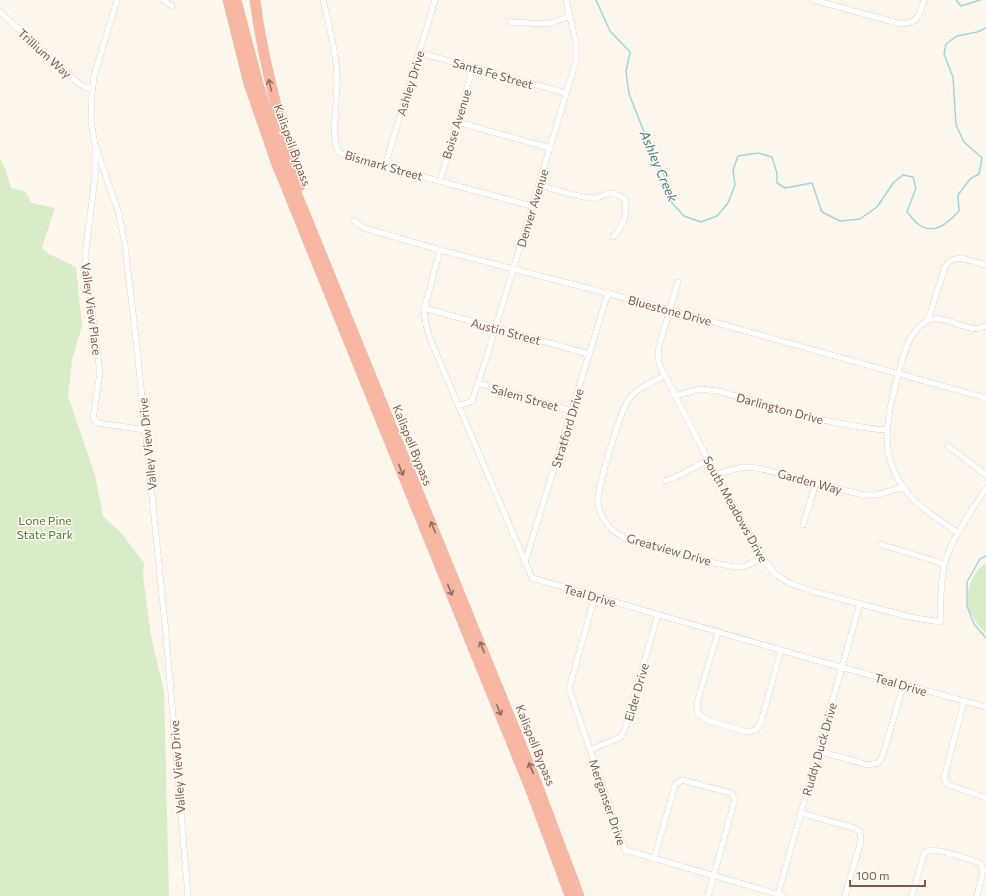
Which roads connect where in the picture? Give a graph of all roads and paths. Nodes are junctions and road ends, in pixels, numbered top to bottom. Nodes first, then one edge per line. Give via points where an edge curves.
1 (117, 0) edge
2 (163, 0) edge
3 (228, 0) edge
4 (236, 0) edge
5 (255, 0) edge
6 (323, 0) edge
7 (435, 0) edge
8 (566, 0) edge
9 (814, 0) edge
10 (924, 0) edge
11 (834, 2) edge
12 (172, 6) dead end
13 (0, 12) edge
14 (570, 16) junction
15 (510, 22) dead end
16 (420, 53) junction
17 (473, 67) junction
18 (92, 88) junction
19 (566, 93) junction
20 (458, 122) junction
21 (95, 145) junction
22 (550, 148) junction
23 (385, 166) junction
24 (440, 181) junction
25 (538, 185) junction
26 (532, 206) junction
27 (354, 221) dead end
28 (312, 230) junction
29 (613, 237) dead end
30 (440, 250) junction
31 (986, 264) edge
32 (513, 269) junction
33 (678, 282) dead end
34 (608, 293) junction
35 (424, 308) junction
36 (670, 310) junction
37 (928, 320) junction
38 (986, 326) edge
39 (495, 329) junction
40 (589, 354) junction
41 (899, 373) junction
42 (664, 376) junction
43 (478, 383) junction
44 (675, 396) junction
45 (986, 398) edge
46 (459, 406) junction
47 (572, 411) junction
48 (146, 430) junction
49 (887, 430) junction
50 (948, 446) dead end
51 (708, 460) junction
52 (716, 474) junction
53 (986, 476) edge
54 (666, 481) dead end
55 (816, 483) junction
56 (904, 487) junction
57 (986, 490) edge
58 (804, 525) dead end
59 (958, 533) junction
60 (880, 544) dead end
61 (763, 556) junction
62 (525, 562) junction
63 (944, 564) junction
64 (595, 596) junction
65 (860, 604) junction
66 (658, 614) junction
67 (718, 632) junction
68 (781, 650) junction
69 (842, 667) junction
70 (904, 684) junction
71 (964, 701) junction
72 (986, 707) edge
73 (590, 750) junction
74 (819, 751) junction
75 (986, 798) edge
76 (801, 813) junction
77 (654, 859) junction
78 (713, 876) junction
79 (778, 894) junction
80 (188, 896) edge
81 (570, 896) edge
82 (579, 896) edge
83 (708, 896) edge
84 (784, 896) edge
85 (845, 896) edge
86 (912, 896) edge
87 (977, 896) edge

1 - 18 street, Valley View Drive
2 - 12 street
3 -> 81 highway, Kalispell Bypass via 251,89 276,162 532,793
4 - 28 highway, Kalispell Bypass via 266,109 287,170
28 -> 5 highway via 272,91
6 - 23 street, Bismark Street via 337,78 334,135 336,147 339,153 346,156
7 - 16 street, Ashley Drive
8 - 14 street, Denver Avenue
9 - 11 street
10 - 11 street via 919,15 913,22 901,24
13 - 18 street, Trillium Way via 78,83 86,88
14 - 15 street via 548,24
14 - 19 street, Denver Avenue via 577,49
16 - 17 street, Santa Fe Street
16 - 23 street, Ashley Drive
17 - 19 street, Santa Fe Street
17 - 20 street, Boise Avenue
18 - 21 street, Valley View Drive via 91,121
19 - 22 street, Denver Avenue
20 - 22 street
20 - 24 street, Boise Avenue
21 - 48 street, Valley View Drive via 116,205 122,231
21 - 48 street, Valley View Place via 95,177 85,256 100,374 93,419 98,423
22 - 25 street, Denver Avenue
23 - 24 street, Bismark Street
24 - 26 street, Bismark Street
25 - 26 street, Denver Avenue
25 - 29 street via 596,198 608,193 617,193 625,200 626,209 622,226
26 - 32 street, Denver Avenue
27 - 30 street, Bluestone Drive via 364,228
82 -> 28 highway, Kalispell Bypass via 535,779
30 - 32 street, Bluestone Drive
30 - 35 street, Teal Drive
31 - 37 street via 961,258 950,261 945,267
32 - 34 street, Bluestone Drive
32 - 39 street, Denver Avenue
33 - 36 street, South Meadows Drive
34 - 36 street, Bluestone Drive
34 - 40 street, Stratford Drive
35 - 39 street, Austin Street
35 - 46 street, Teal Drive via 428,332
36 - 41 street, Bluestone Drive
36 - 42 street, South Meadows Drive via 658,354 658,362
37 - 38 street via 939,319 974,328
37 - 41 street via 919,326 911,338
39 - 40 street, Austin Street
39 - 43 street, Denver Avenue
40 - 47 street, Stratford Drive
41 - 45 street, Bluestone Drive
41 - 49 street
42 - 44 street, South Meadows Drive
42 - 61 street, Greatview Drive via 635,392 624,409 598,495 598,506 604,520 625,538 728,566 746,566
43 - 46 street, Denver Avenue via 472,401
43 - 47 street, Salem Street
44 - 49 street, Darlington Drive via 700,389 718,391 834,423
44 - 51 street, South Meadows Drive
46 - 62 street, Teal Drive
47 - 62 street, Stratford Drive
48 - 80 street, Valley View Drive
49 - 56 street via 891,460
50 - 53 street
51 - 52 street, South Meadows Drive
51 - 54 street
52 - 55 street, Garden Way via 753,467
52 - 61 street, South Meadows Drive
55 - 56 street, Garden Way via 863,495 876,495
55 - 58 street
56 - 59 street via 922,507
57 - 59 street
59 - 63 street
60 - 63 street
61 - 65 street, South Meadows Drive via 775,574 789,583
62 - 64 street, Teal Drive via 532,578
63 - 65 street, South Meadows Drive via 940,622
64 - 66 street, Teal Drive
64 - 73 street, Merganser Drive via 569,689
65 - 69 street, Ruddy Duck Drive
66 - 67 street, Teal Drive
66 - 73 street, Eider Drive via 621,738
67 - 68 street, Teal Drive
67 - 68 street via 697,711 707,720 747,732 756,730 761,722
68 - 69 street, Teal Drive
69 - 70 street, Teal Drive
69 - 74 street, Ruddy Duck Drive
70 - 71 street, Teal Drive
70 - 74 street via 878,763 868,765
71 - 72 street, Teal Drive
71 - 75 street via 944,778 949,785
73 - 77 street, Merganser Drive via 625,850
74 - 76 street, Ruddy Duck Drive
76 - 79 street, Ruddy Duck Drive
76 - 85 street via 860,832 861,841
77 - 78 street, Merganser Drive
77 - 78 street via 675,785 682,780 731,793 735,799
78 - 79 street, Merganser Drive
78 - 83 street
79 - 84 street, Merganser Drive
86 - 87 street via 923,857 933,850 981,864 983,871

